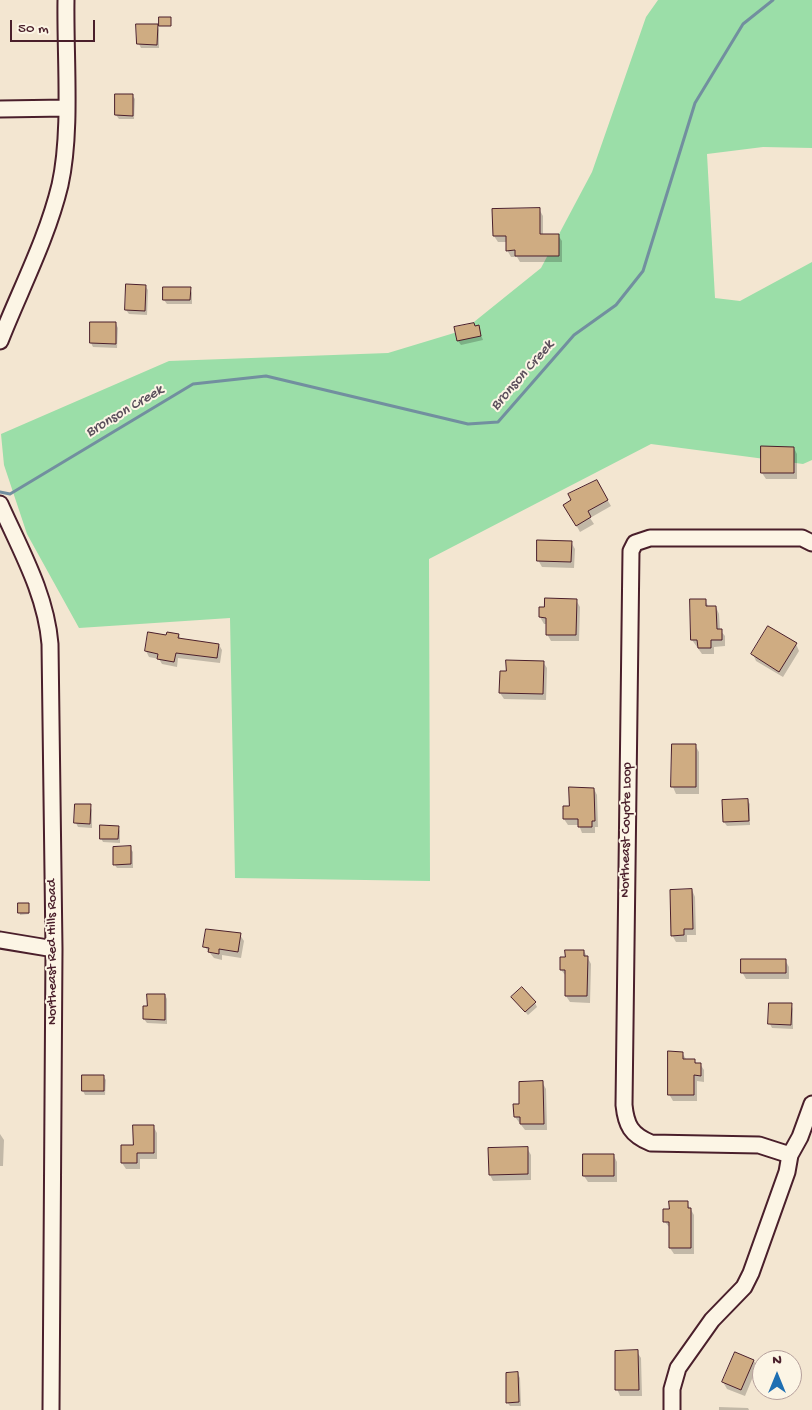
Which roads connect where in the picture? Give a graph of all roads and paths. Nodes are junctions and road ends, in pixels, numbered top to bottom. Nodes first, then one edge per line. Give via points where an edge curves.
1 (66, 0) edge
2 (66, 108) junction
3 (0, 109) edge
4 (0, 341) edge
5 (0, 504) edge
6 (812, 543) edge
7 (0, 940) edge
8 (54, 950) junction
9 (812, 1104) edge
10 (790, 1155) junction
11 (50, 1410) edge
12 (672, 1410) edge

1 - 2 street
2 - 3 street
2 - 4 street via 63,165 55,203
5 - 8 street, Northeast Red Hills Road via 36,582 48,623
6 - 10 street, Northeast Coyote Loop via 802,538 650,538 635,543 630,560 625,1119 635,1135 651,1143 760,1145
7 - 8 street
8 - 11 street, Northeast Red Hills Road
9 - 10 street
10 - 12 street via 788,1172 751,1273 744,1287 712,1320 678,1368 674,1378

